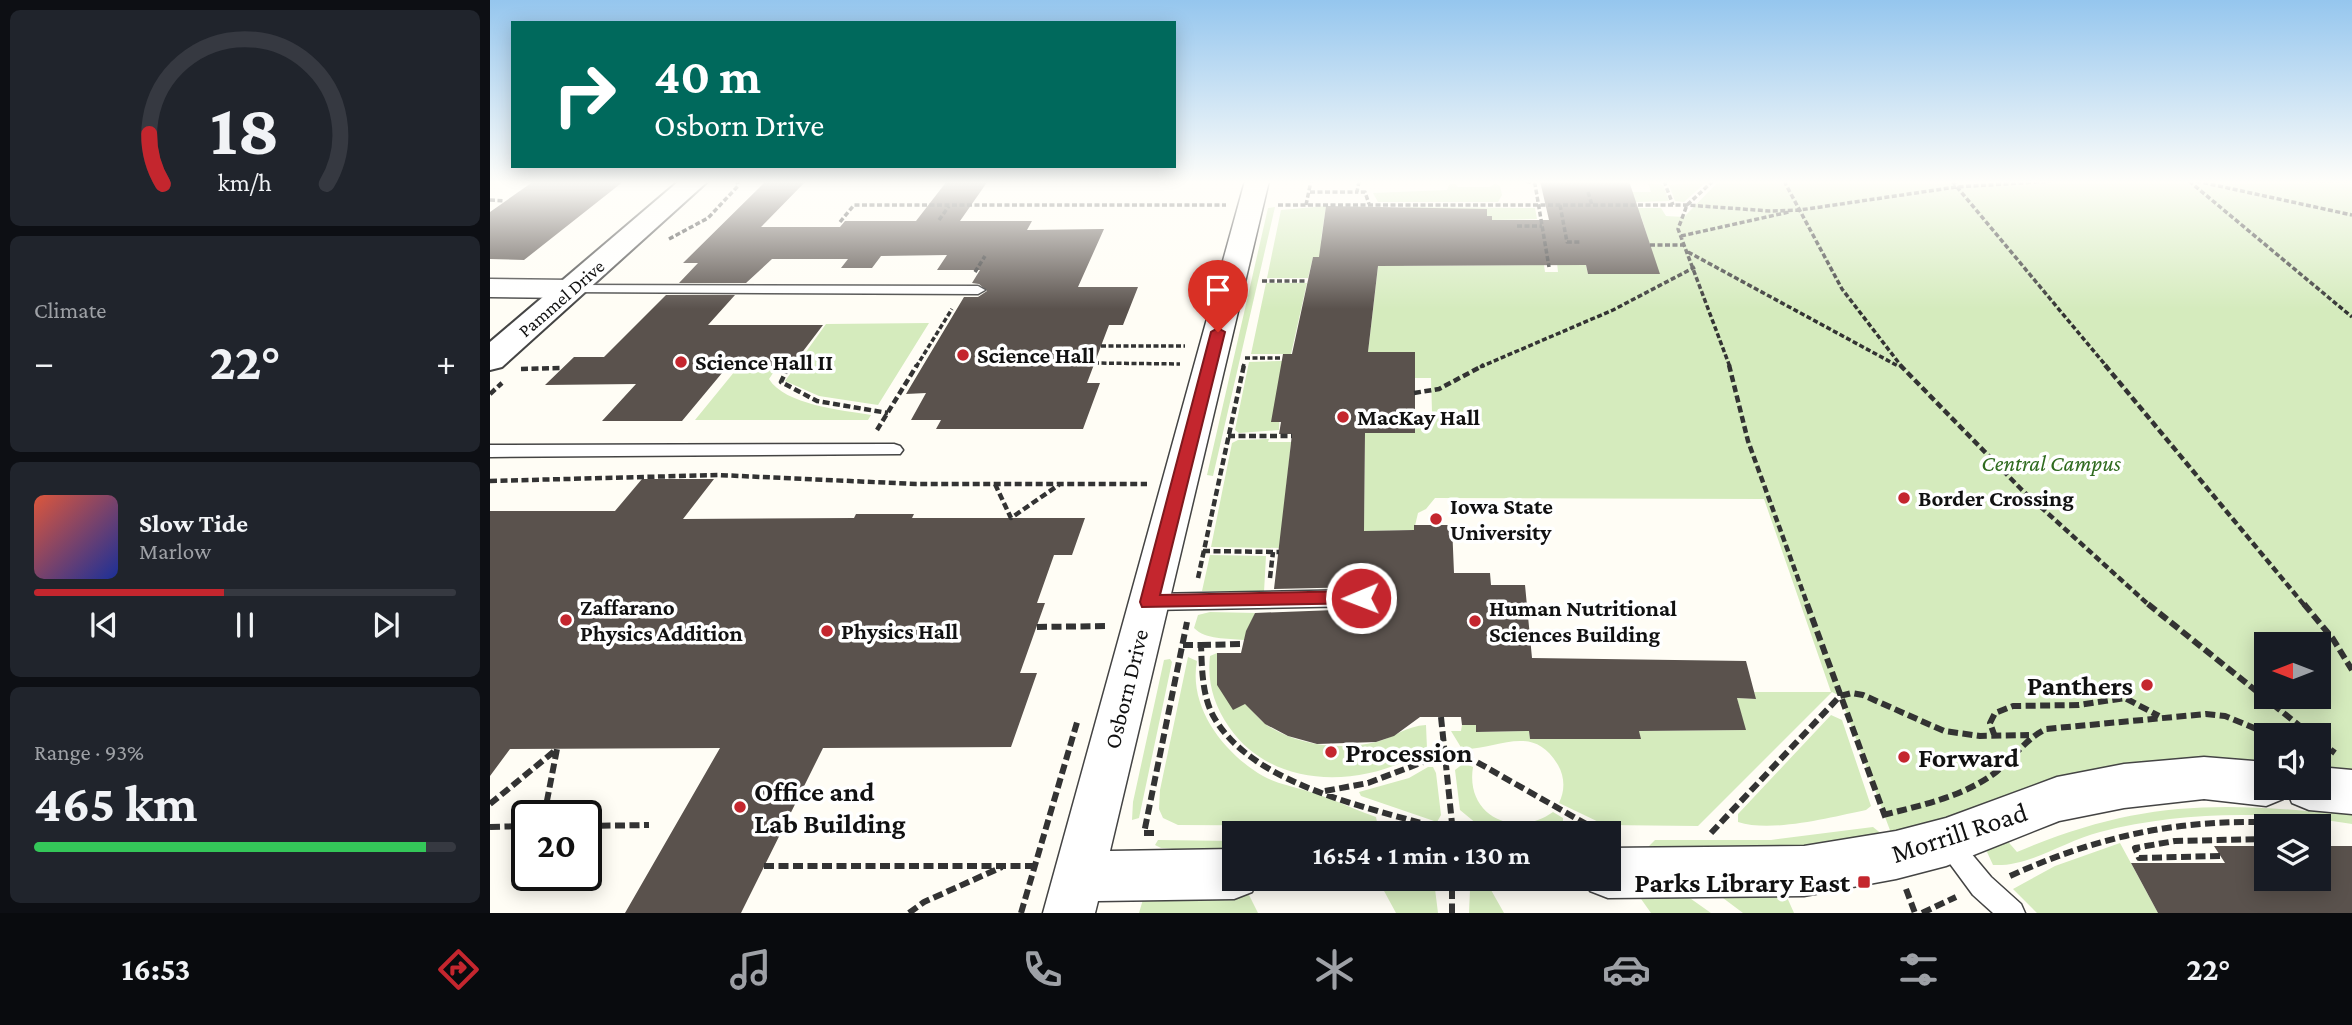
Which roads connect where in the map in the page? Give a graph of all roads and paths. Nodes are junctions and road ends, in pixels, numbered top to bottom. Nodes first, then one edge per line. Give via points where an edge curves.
1 (646, 224) edge
2 (701, 224) edge
3 (1246, 224) edge
4 (1564, 224) edge
5 (1680, 224) edge
6 (1738, 224) edge
7 (1807, 224) edge
8 (1987, 224) edge
9 (2240, 224) edge
10 (1517, 226) dead end
11 (1542, 226) joint
12 (1681, 236) junction
13 (667, 239) dead end
14 (1581, 242) dead end
15 (1650, 245) dead end
16 (1684, 245) junction
17 (1687, 251) junction
18 (985, 256) dead end
19 (1549, 267) dead end
20 (1695, 267) junction
21 (1265, 268) dead end
22 (1262, 281) junction
23 (1307, 281) dead end
24 (490, 288) edge
25 (571, 289) junction
26 (971, 290) junction
27 (1259, 293) dead end
28 (2352, 317) edge
29 (1248, 345) dead end
30 (1101, 346) dead end
31 (1186, 346) dead end
32 (1245, 358) junction
33 (1282, 358) dead end
34 (1094, 363) dead end
35 (504, 364) edge
36 (1181, 364) dead end
37 (788, 367) dead end
38 (562, 368) dead end
39 (1902, 368) junction
40 (1415, 393) dead end
41 (888, 413) junction
42 (1228, 436) junction
43 (1292, 436) dead end
44 (864, 450) junction
45 (894, 450) dead end
46 (490, 451) edge
47 (490, 481) edge
48 (845, 481) junction
49 (995, 484) junction
50 (1061, 484) junction
51 (1146, 484) dead end
52 (1203, 551) junction
53 (1279, 552) dead end
54 (1196, 586) dead end
55 (1361, 598) dead end
56 (1149, 602) junction
57 (1188, 617) dead end
58 (1105, 626) dead end
59 (1037, 627) dead end
60 (1243, 644) dead end
61 (1183, 645) junction
62 (1201, 645) junction
63 (2352, 670) edge
64 (1840, 696) junction
65 (1441, 717) dead end
66 (2160, 717) junction
67 (2296, 723) edge
68 (2254, 728) edge
69 (2030, 735) junction
70 (1995, 737) junction
71 (1444, 754) junction
72 (2254, 783) edge
73 (1322, 791) junction
74 (2352, 792) edge
75 (547, 800) edge
76 (490, 804) edge
77 (2300, 812) edge
78 (1416, 821) edge
79 (1452, 821) edge
80 (1581, 821) edge
81 (649, 825) dead end
82 (602, 826) edge
83 (490, 827) edge
84 (511, 827) edge
85 (1157, 833) dead end
86 (1711, 834) dead end
87 (2250, 839) junction
88 (2254, 839) edge
89 (1946, 842) junction
90 (2254, 845) edge
91 (1222, 855) edge
92 (2220, 856) dead end
93 (764, 866) dead end
94 (1004, 866) junction
95 (1621, 873) edge
96 (2002, 879) dead end
97 (1061, 885) edge
98 (1452, 891) edge
99 (1967, 892) dead end
100 (909, 913) edge
101 (1452, 913) edge
102 (1922, 913) edge
103 (2012, 913) edge

1 - 25 street, Pammel Drive
2 - 13 path
3 - 56 street, Osborn Drive
4 - 14 path via 1567,242
5 - 12 path
6 - 12 path
7 - 39 path via 1838,284
8 - 63 path via 2333,639
9 - 28 path
10 - 11 path
11 - 19 path
12 - 16 path
15 - 16 path
16 - 17 path
17 - 20 path
17 - 39 path
18 - 26 path
20 - 40 path via 1608,311 1462,374 1436,393
20 - 64 path via 1731,370 1748,441
21 - 22 path
22 - 23 path
22 - 27 path
24 - 25 street
25 - 26 lane
25 - 35 street, Pammel Drive
26 - 41 path
29 - 32 path
30 - 31 path
32 - 33 path
32 - 42 path
34 - 36 path
35 - 38 path
37 - 41 path via 781,382 817,401
39 - 67 path via 2064,530 2147,604
41 - 44 path
42 - 43 path
42 - 52 path
44 - 45 lane
44 - 46 lane
44 - 48 path
47 - 48 path via 718,475
48 - 49 path
49 - 50 path
49 - 50 path via 1011,518
50 - 51 path
52 - 53 path
52 - 54 path
55 - 56 lane
56 - 97 street, Osborn Drive
57 - 61 path
58 - 59 path
60 - 62 path
61 - 62 path
61 - 85 path via 1144,833
62 - 73 path via 1205,697 1216,721 1239,750 1277,774
64 - 69 path via 1884,815 1976,785
64 - 70 path via 1863,695 1955,734
64 - 86 path
65 - 71 path
66 - 68 path via 2225,716
66 - 69 path via 2046,729
66 - 70 path via 2125,698 2079,705 2013,706 1995,713 1990,723
69 - 70 path
71 - 73 path via 1368,783
71 - 79 path
71 - 80 path via 1475,761
72 - 89 street, Morrill Road via 2204,778 2124,786 2057,799
73 - 78 path
74 - 77 street
75 - 76 path via 557,749
77 - 96 path via 2130,833 2083,845
81 - 82 path
83 - 84 path
87 - 88 path
87 - 90 path
87 - 92 path via 2135,848 2139,858
89 - 95 street, Morrill Road via 1804,871
89 - 103 lane via 1982,886
91 - 97 street
93 - 94 path
94 - 97 path
94 - 100 path
98 - 101 path
99 - 102 path

